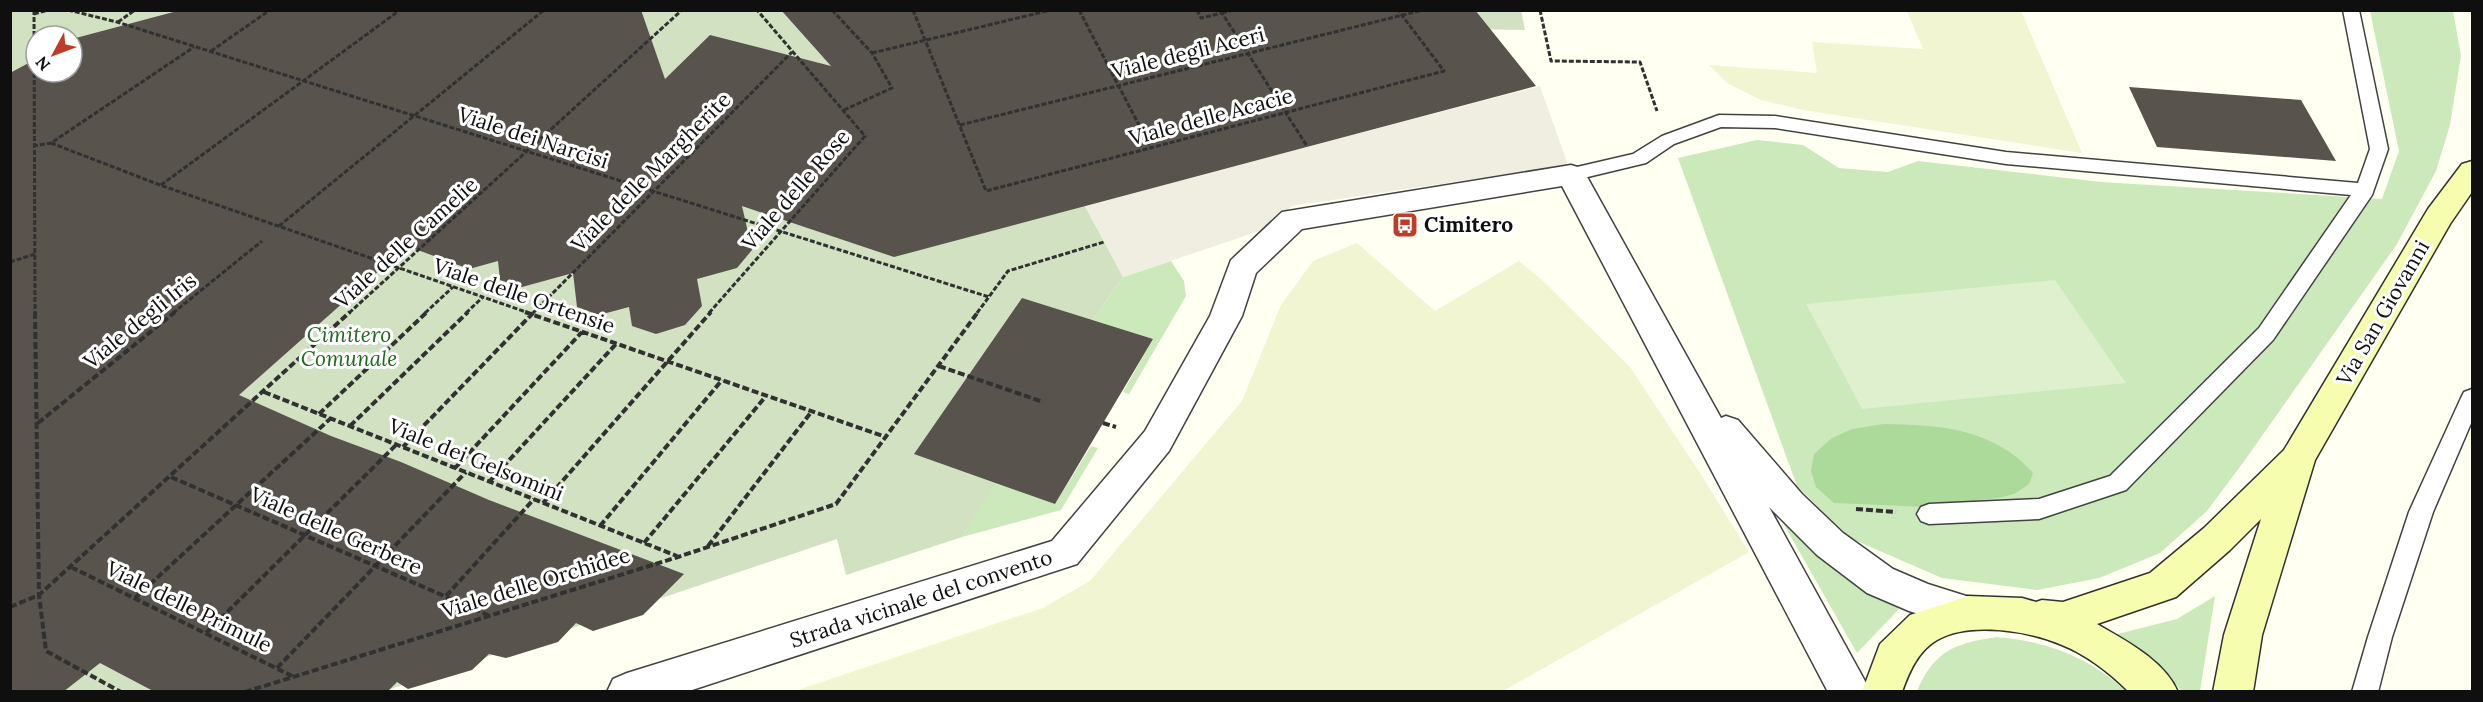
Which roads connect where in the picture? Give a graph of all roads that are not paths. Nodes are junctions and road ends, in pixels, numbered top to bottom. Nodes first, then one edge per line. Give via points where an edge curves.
1 (2350, 10) edge
2 (2472, 171) edge
3 (1571, 175) junction
4 (2365, 190) junction
5 (1683, 378) junction
6 (2472, 398) edge
7 (2298, 458) junction
8 (1929, 514) road end
9 (1968, 613) junction
10 (2022, 615) junction
11 (627, 692) edge
12 (1851, 692) edge
13 (1882, 692) edge
14 (2158, 692) edge
15 (2233, 692) edge
16 (2365, 692) edge

1 - 4 lane via 2379,148
2 - 7 main road, Via San Giovanni via 2439,217
3 - 4 lane via 1639,159 1668,140 1719,122 1775,122 2006,158
3 - 5 street
3 - 11 street, Strada vicinale del convento via 1293,220 1242,268 1226,316 1156,441 1064,553
4 - 8 lane via 2266,334 2118,483 2039,509
5 - 9 street via 1789,505 1830,544 1880,581
5 - 12 street
6 - 16 lane via 2421,512
7 - 10 main road, Via San Giovanni via 2217,539 2163,585 2063,619
7 - 15 main road, Via San Giovanni via 2243,635
9 - 10 main road
9 - 13 main road via 1924,627 1894,657
10 - 14 main road via 2074,631 2123,660

